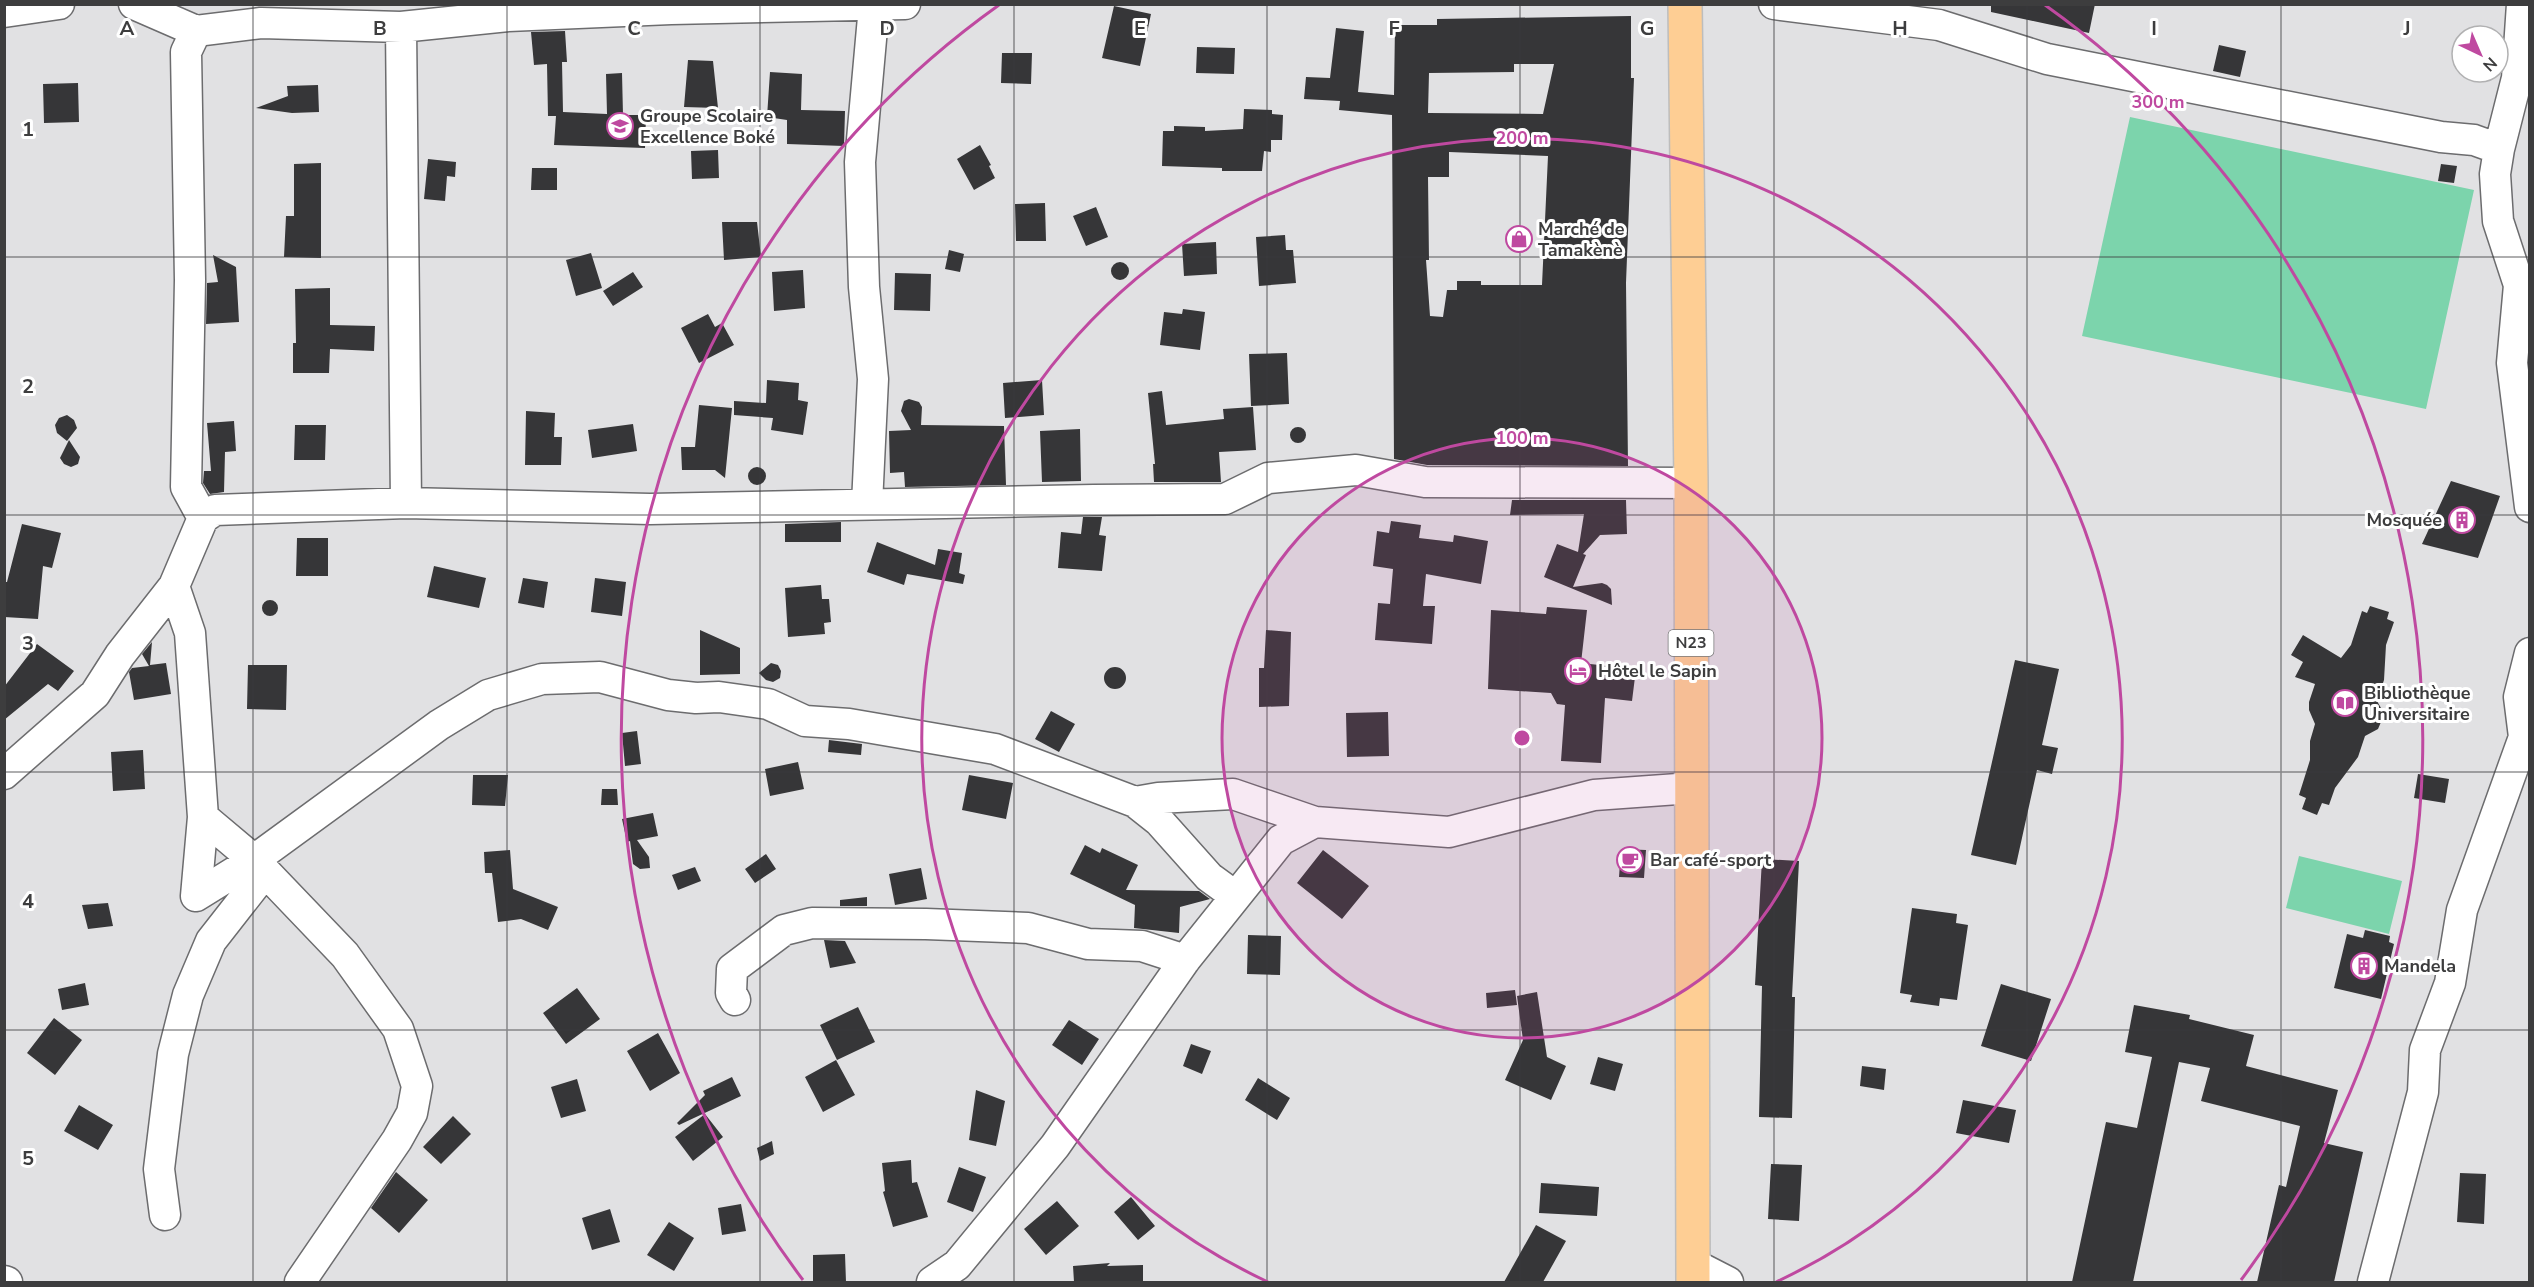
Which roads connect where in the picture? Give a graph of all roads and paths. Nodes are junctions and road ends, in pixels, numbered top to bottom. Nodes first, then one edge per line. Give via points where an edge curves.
1 (59, 4) edge
2 (134, 4) edge
3 (905, 4) edge
4 (1685, 4) edge
5 (1774, 4) edge
6 (2522, 4) edge
7 (874, 6) edge
8 (4, 12) edge
9 (401, 27) junction
10 (195, 31) junction
11 (2499, 149) junction
12 (2524, 288) edge
13 (1691, 483) junction
14 (406, 503) junction
15 (867, 504) junction
16 (2529, 507) edge
17 (203, 518) junction
18 (174, 586) junction
19 (2529, 653) edge
20 (4, 774) edge
21 (1692, 788) junction
22 (1135, 802) junction
23 (203, 816) junction
24 (1315, 822) junction
25 (260, 866) junction
26 (1235, 896) junction
27 (1185, 960) junction
28 (735, 1000) dead end
29 (165, 1215) dead end
30 (1693, 1273) edge
31 (300, 1282) edge
32 (932, 1282) edge
33 (1728, 1282) edge
34 (2373, 1282) edge

1 - 8 street
2 - 10 street
3 - 7 street
4 - 13 highway, N23
5 - 11 street via 1939,25 2047,59 2441,137 2474,140
6 - 11 street via 2517,78
7 - 9 street via 508,16
7 - 15 street via 860,162 864,287 873,379
9 - 10 street via 261,23
9 - 14 street
10 - 17 street via 186,52 190,280 186,487
11 - 12 street via 2495,174 2498,221
12 - 16 street via 2512,363
13 - 15 street via 1425,482 1356,470 1268,478 1225,499
13 - 21 highway, N23
14 - 15 street via 650,509
14 - 17 street via 214,510
17 - 18 street
18 - 20 street via 95,694
18 - 23 street via 190,633
19 - 34 street via 2519,697 2524,737 2462,910 2450,983 2425,1050 2423,1092
21 - 24 street via 1594,795 1449,832
21 - 30 highway, N23
22 - 24 street via 1233,795
22 - 25 street via 995,749 849,724 805,721 768,704 744,699 668,695 600,676 565,677 542,679 488,695 439,725
22 - 26 street via 1159,821 1209,877
23 - 25 street
23 - 25 street via 196,896
24 - 26 street via 1281,840
25 - 29 street via 211,941 188,995 173,1054 159,1169
25 - 31 street via 345,955 398,1029 417,1086 412,1113 397,1140
26 - 27 street
27 - 28 street via 1142,946 1088,944 1028,928 812,923 784,930 732,969 731,993
27 - 32 street via 1056,1146 957,1265
30 - 33 street

